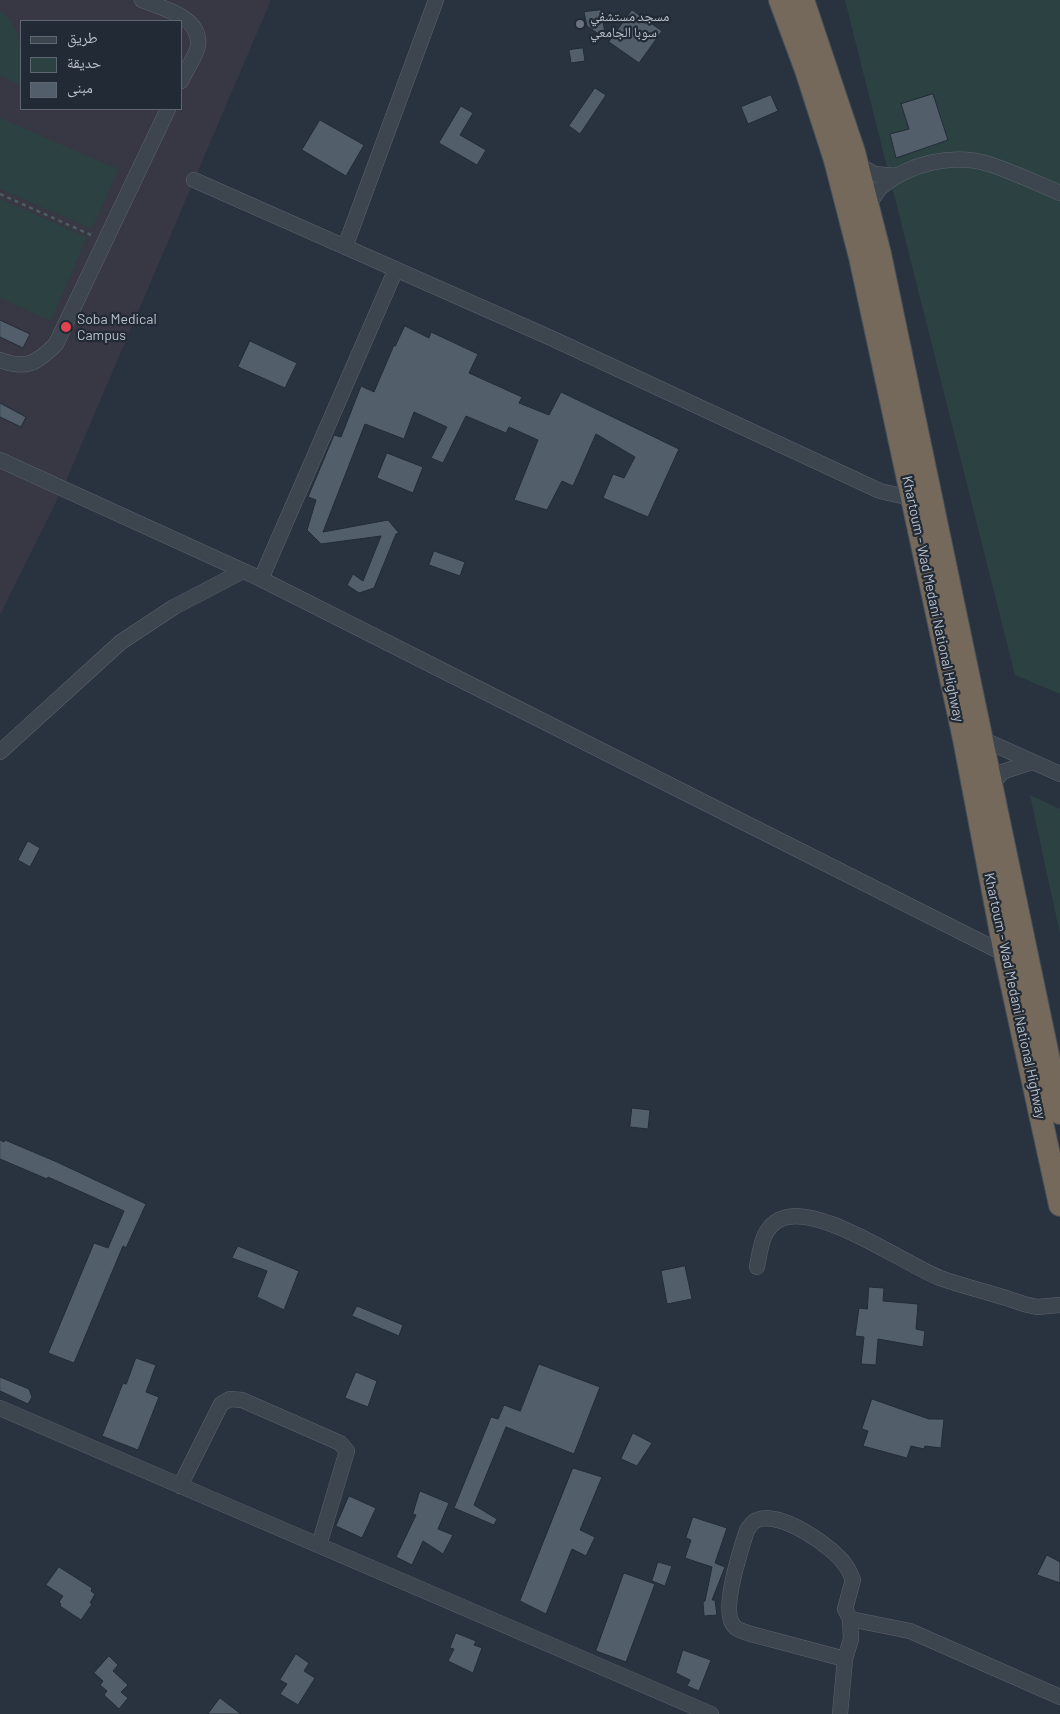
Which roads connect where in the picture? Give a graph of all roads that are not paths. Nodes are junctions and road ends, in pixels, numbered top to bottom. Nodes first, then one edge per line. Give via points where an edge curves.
1 (142, 0) edge
2 (436, 0) edge
3 (780, 0) edge
4 (803, 0) edge
5 (182, 79) edge
6 (168, 110) edge
7 (857, 164) junction
8 (897, 176) junction
9 (194, 180) dead end
10 (1060, 193) edge
11 (868, 206) junction
12 (346, 247) junction
13 (396, 269) junction
14 (0, 360) edge
15 (0, 460) edge
16 (921, 500) junction
17 (243, 571) junction
18 (260, 579) junction
19 (982, 739) junction
20 (0, 752) edge
21 (1032, 762) junction
22 (1060, 774) edge
23 (992, 786) junction
24 (1005, 954) junction
25 (1060, 1113) edge
26 (1060, 1205) edge
27 (757, 1267) dead end
28 (1060, 1305) edge
29 (0, 1408) edge
30 (180, 1486) junction
31 (318, 1546) junction
32 (850, 1620) junction
33 (845, 1659) junction
34 (1060, 1697) edge
35 (678, 1700) junction
36 (684, 1714) edge
37 (711, 1714) edge
38 (840, 1714) edge

1 - 5 street via 180,15 194,28 198,46
2 - 12 street
3 - 16 highway, Khartoum - Wad Medani National Highway via 835,160
4 - 7 highway, Khartoum - Wad Medani National Highway
6 - 14 street via 56,344 39,361 15,366
7 - 8 street via 874,174
7 - 11 highway, Khartoum - Wad Medani National Highway
8 - 10 street via 915,167 962,160 988,164
8 - 11 street via 880,188
9 - 12 street
11 - 16 highway, Khartoum - Wad Medani National Highway via 880,254
12 - 13 street
13 - 16 street via 880,491
13 - 18 street
15 - 17 street
16 - 19 highway, Khartoum - Wad Medani National Highway
16 - 24 highway, Khartoum - Wad Medani National Highway
17 - 18 street
17 - 20 street via 174,607 121,642
18 - 24 street
19 - 21 street
19 - 23 highway, Khartoum - Wad Medani National Highway
21 - 22 street
21 - 23 street via 1002,772
23 - 25 highway, Khartoum - Wad Medani National Highway
24 - 26 highway, Khartoum - Wad Medani National Highway
27 - 28 street via 762,1240 770,1227 779,1219 797,1216 825,1221 941,1278 1036,1307
29 - 30 street
30 - 31 street
30 - 31 street via 222,1404 230,1399 242,1400 340,1443 346,1451
31 - 35 street
32 - 33 street via 851,1639
32 - 33 street via 845,1609 853,1580 846,1565 831,1549 782,1521 766,1518 752,1523 746,1530 731,1586 732,1625 737,1630
32 - 34 street via 910,1631
33 - 38 street
35 - 36 street
35 - 37 street

